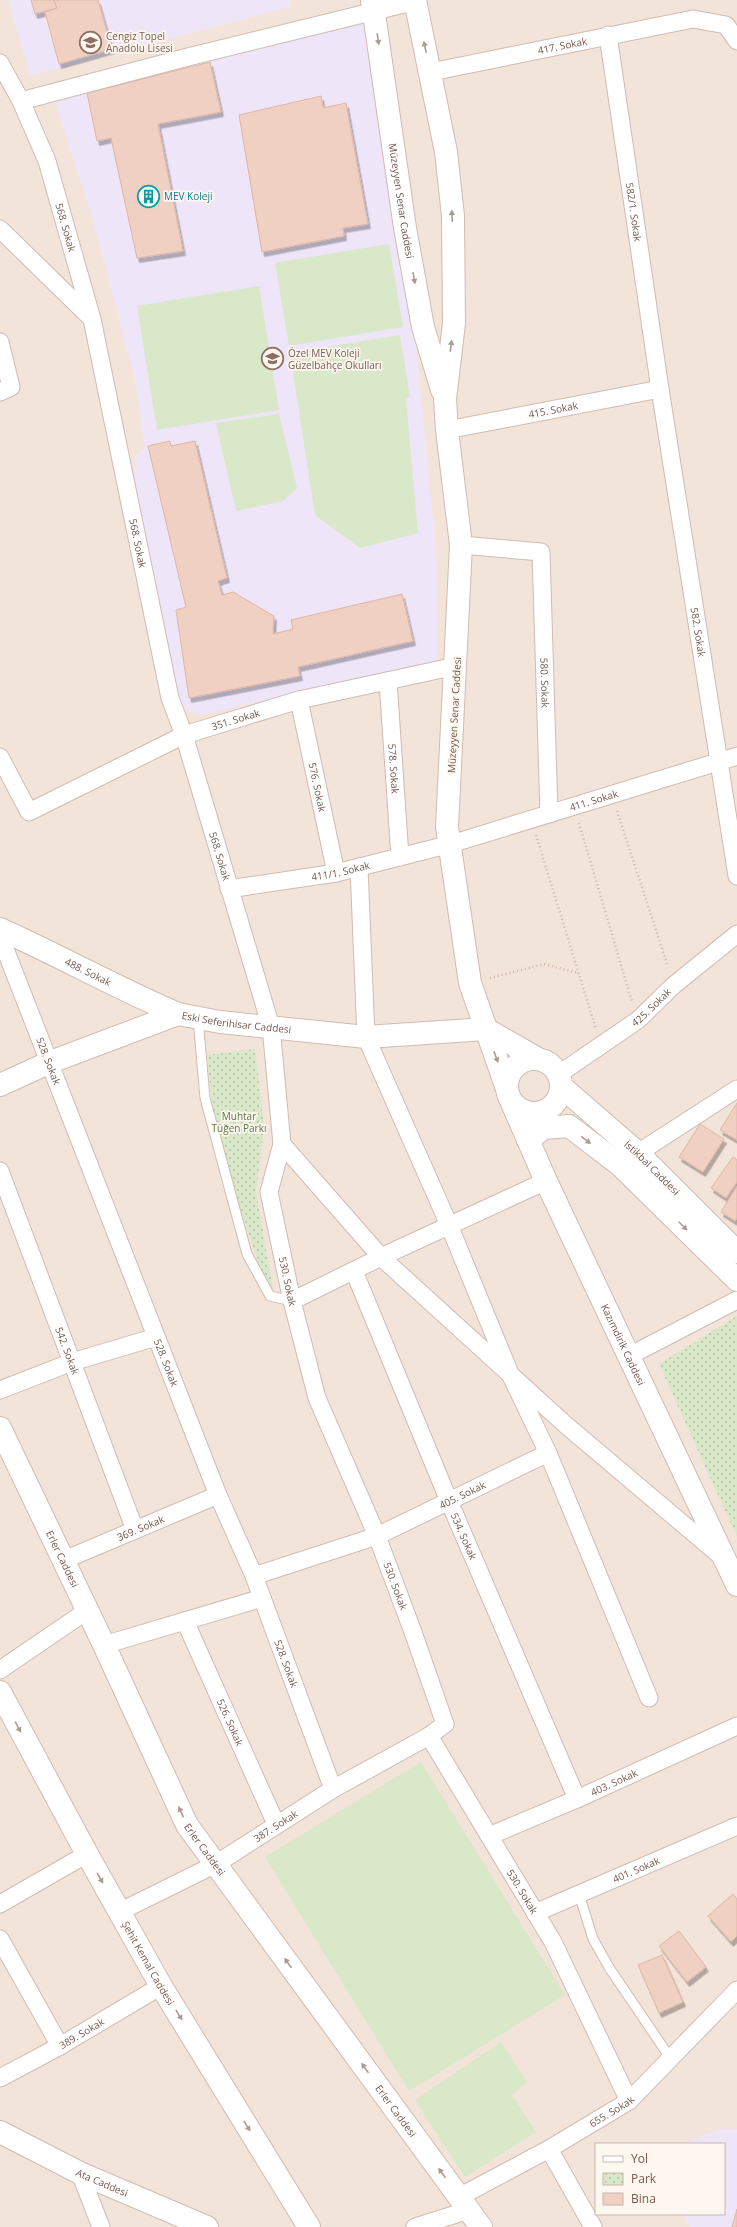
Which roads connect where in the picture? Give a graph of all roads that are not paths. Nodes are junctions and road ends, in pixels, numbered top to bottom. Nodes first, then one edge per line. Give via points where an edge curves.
1 (416, 1) edge
2 (373, 5) edge
3 (608, 35) junction
4 (737, 41) edge
5 (0, 63) edge
6 (431, 72) junction
7 (21, 102) junction
8 (0, 229) edge
9 (92, 319) junction
10 (0, 342) edge
11 (660, 389) junction
12 (0, 392) edge
13 (445, 399) junction
14 (447, 430) junction
15 (461, 545) junction
16 (456, 666) junction
17 (388, 681) junction
18 (299, 700) junction
19 (184, 735) junction
20 (737, 756) edge
21 (0, 757) edge
22 (719, 761) junction
23 (549, 814) junction
24 (451, 844) junction
25 (400, 857) junction
26 (359, 867) junction
27 (336, 873) junction
28 (737, 876) edge
29 (229, 889) junction
30 (0, 929) edge
31 (737, 934) edge
32 (0, 936) edge
33 (188, 1016) junction
34 (271, 1027) junction
35 (486, 1029) junction
36 (366, 1037) junction
37 (538, 1059) junction
38 (48, 1063) junction
39 (560, 1081) junction
40 (0, 1085) edge
41 (737, 1089) edge
42 (509, 1094) junction
43 (547, 1111) junction
44 (569, 1126) junction
45 (528, 1140) junction
46 (282, 1144) junction
47 (638, 1153) junction
48 (0, 1171) edge
49 (546, 1181) junction
50 (450, 1226) junction
51 (737, 1252) edge
52 (381, 1257) junction
53 (354, 1271) junction
54 (737, 1280) edge
55 (737, 1300) edge
56 (292, 1301) junction
57 (156, 1337) junction
58 (629, 1356) junction
59 (72, 1362) junction
60 (511, 1376) junction
61 (0, 1390) edge
62 (0, 1428) edge
63 (548, 1453) junction
64 (218, 1495) junction
65 (449, 1502) junction
66 (136, 1530) junction
67 (377, 1536) junction
68 (64, 1560) junction
69 (726, 1560) junction
70 (254, 1576) junction
71 (737, 1585) edge
72 (262, 1598) junction
73 (88, 1610) junction
74 (185, 1621) junction
75 (104, 1645) junction
76 (0, 1670) edge
77 (0, 1692) edge
78 (649, 1698) dead end
79 (737, 1726) edge
80 (429, 1736) junction
81 (333, 1789) junction
82 (577, 1799) junction
83 (276, 1824) junction
84 (737, 1826) edge
85 (489, 1836) junction
86 (87, 1854) junction
87 (216, 1864) junction
88 (579, 1894) junction
89 (0, 1904) edge
90 (119, 1912) junction
91 (535, 1913) junction
92 (0, 1938) edge
93 (161, 1986) junction
94 (737, 1990) edge
95 (60, 2046) junction
96 (670, 2059) junction
97 (0, 2078) edge
98 (629, 2101) junction
99 (0, 2132) edge
100 (549, 2149) junction
101 (80, 2172) junction
102 (470, 2211) edge
103 (101, 2227) edge
104 (207, 2227) edge
105 (309, 2227) edge
106 (415, 2227) edge
107 (593, 2227) edge

1 - 2 street
6 -> 1 main road, Müzeyyen Senar Caddesi
2 - 7 street
2 -> 13 main road, Müzeyyen Senar Caddesi via 405,228 423,327
3 - 4 street, 417. Sokak via 693,19 726,25
3 - 6 street, 417. Sokak
3 - 11 street, 582/1. Sokak
5 - 7 street, 568. Sokak
13 -> 6 main road, Müzeyyen Senar Caddesi via 454,323 453,216 446,152
7 - 9 street, 568. Sokak via 46,161
8 - 9 street
9 - 19 street, 568. Sokak via 170,698
10 - 12 street via 11,388
11 - 14 street, 415. Sokak
11 - 22 street, 582. Sokak
13 - 14 main road, Müzeyyen Senar Caddesi
14 - 15 main road, Müzeyyen Senar Caddesi
15 - 16 main road, Müzeyyen Senar Caddesi
15 - 23 street, 580. Sokak via 541,552
16 - 17 street, 351. Sokak
16 - 24 main road, Müzeyyen Senar Caddesi via 447,827
17 - 18 street, 351. Sokak
17 - 25 street, 578. Sokak
18 - 19 street, 351. Sokak
18 - 27 street, 576. Sokak
19 - 21 street, 351. Sokak via 29,812
19 - 29 street, 568. Sokak
20 - 22 street, 411. Sokak
22 - 23 street, 411. Sokak
22 - 28 street, 582. Sokak
23 - 24 street, 411. Sokak
24 - 25 street, 411/1. Sokak
24 - 35 main road, Müzeyyen Senar Caddesi via 470,983
25 - 26 street, 411/1. Sokak
26 - 27 street, 411/1. Sokak
26 - 36 street
27 - 29 street, 411/1. Sokak
29 - 34 street, 568. Sokak
30 - 33 main road, 488. Sokak via 125,991
31 - 39 street, 425. Sokak via 674,985 638,1020
32 - 38 street, 528. Sokak
33 - 34 main road, Eski Seferihisar Caddesi
33 - 38 main road, Eski Seferihisar Caddesi
33 - 56 lane via 205,1098 247,1254 270,1296
34 - 36 main road, Eski Seferihisar Caddesi
34 - 46 street, 530. Sokak
35 - 36 main road, Eski Seferihisar Caddesi
35 - 37 main road
35 -> 42 main road, Müzeyyen Senar Caddesi
36 - 50 street
37 - 39 main road via 546,1062
37 - 42 main road via 520,1063 513,1069
38 - 40 main road, Eski Seferihisar Caddesi
38 - 57 street, 528. Sokak
39 - 43 main road via 557,1103
39 - 47 main road, İstikbal Caddesi
41 - 47 street
42 - 43 main road via 527,1113
42 - 45 main road, Kazımdirik Caddesi
43 - 44 main road
44 - 45 main road via 544,1128
44 -> 54 main road via 620,1165
45 - 49 main road, Kazımdirik Caddesi
46 - 52 street
46 - 56 street, 530. Sokak via 269,1192
47 - 51 main road, İstikbal Caddesi
48 - 59 street, 542. Sokak
49 - 50 street
49 - 58 main road, Kazımdirik Caddesi
50 - 52 street
50 - 60 street
52 - 53 street
52 - 60 street
53 - 56 street
53 - 65 street, 534. Sokak
55 - 58 street
56 - 67 street, 530. Sokak via 317,1398
57 - 59 street
57 - 64 street, 528. Sokak
58 - 69 main road, Kazımdirik Caddesi
59 - 61 street
59 - 66 street, 542. Sokak
60 - 63 street
60 - 69 street
62 - 68 main road, Erler Caddesi
63 - 65 street, 405. Sokak
63 - 78 street
64 - 66 street, 369. Sokak
64 - 70 street, 528. Sokak
65 - 67 street, 405. Sokak
65 - 82 street, 534. Sokak
66 - 68 street, 369. Sokak
67 - 70 street, 405. Sokak
67 - 80 street, 530. Sokak via 445,1724
68 - 73 main road, Erler Caddesi
69 - 71 main road, Kazımdirik Caddesi
70 - 72 street, 528. Sokak
72 - 74 street
72 - 81 street, 528. Sokak
73 - 75 main road, Erler Caddesi
73 - 76 street
74 - 75 street
74 - 83 street, 526. Sokak
87 -> 75 main road, Erler Caddesi via 187,1825
77 -> 86 main road, Şehit Kemal Caddesi
79 - 82 street, 403. Sokak
80 - 81 street, 387. Sokak
80 - 85 street, 530. Sokak
81 - 83 street, 387. Sokak
82 - 85 street, 403. Sokak
83 - 87 street, 387. Sokak
84 - 88 street, 401. Sokak
85 - 91 street, 530. Sokak
86 - 89 street
86 -> 90 main road, Şehit Kemal Caddesi
87 - 90 street, 387. Sokak
102 -> 87 main road, Erler Caddesi
88 - 91 street, 401. Sokak
88 - 96 lane via 593,1939
90 - 93 main road, Şehit Kemal Caddesi
91 - 98 street, 530. Sokak via 553,1942
92 - 95 street
93 - 95 street, 389. Sokak
93 -> 105 main road, Şehit Kemal Caddesi
94 - 96 street, 655. Sokak
95 - 97 street, 389. Sokak
96 - 98 street, 655. Sokak
98 - 100 street, 655. Sokak
99 - 101 main road, Ata Caddesi
100 - 102 street, 655. Sokak
100 - 107 street
101 - 103 street
101 - 104 main road, Ata Caddesi
102 - 106 street, 655. Sokak

